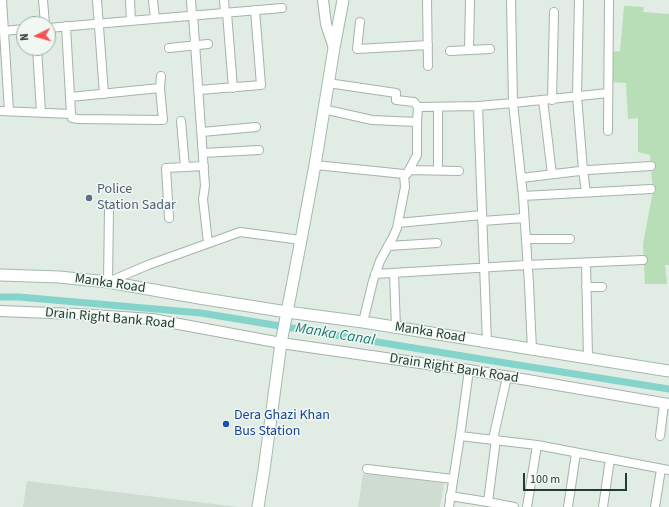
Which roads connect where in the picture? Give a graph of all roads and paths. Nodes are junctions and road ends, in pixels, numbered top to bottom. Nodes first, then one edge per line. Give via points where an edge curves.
1 (2, 0) edge
2 (43, 0) edge
3 (97, 0) edge
4 (130, 0) edge
5 (153, 0) edge
6 (191, 0) edge
7 (224, 0) edge
8 (323, 0) edge
9 (343, 0) edge
10 (427, 0) edge
11 (470, 0) edge
12 (511, 0) edge
13 (580, 0) edge
14 (609, 0) edge
15 (282, 8) dead end
16 (254, 10) junction
17 (554, 12) dead end
18 (226, 13) junction
19 (192, 15) junction
20 (44, 16) edge
21 (155, 19) junction
22 (131, 20) junction
23 (360, 22) dead end
24 (98, 23) junction
25 (66, 26) junction
26 (56, 27) edge
27 (16, 30) edge
28 (4, 31) junction
29 (208, 44) dead end
30 (195, 45) junction
31 (428, 45) junction
32 (169, 48) dead end
33 (334, 48) junction
34 (490, 49) dead end
35 (469, 50) junction
36 (450, 51) dead end
37 (38, 56) edge
38 (428, 66) dead end
39 (161, 76) dead end
40 (328, 83) junction
41 (160, 88) junction
42 (233, 88) junction
43 (199, 90) junction
44 (608, 93) junction
45 (104, 94) junction
46 (576, 96) junction
47 (70, 97) junction
48 (543, 100) junction
49 (552, 100) junction
50 (513, 103) junction
51 (478, 106) junction
52 (418, 107) junction
53 (438, 107) junction
54 (323, 109) junction
55 (0, 111) edge
56 (9, 111) junction
57 (41, 112) junction
58 (71, 114) junction
59 (180, 121) dead end
60 (417, 122) junction
61 (256, 127) dead end
62 (608, 131) dead end
63 (202, 132) junction
64 (259, 150) dead end
65 (203, 153) junction
66 (315, 165) junction
67 (204, 166) junction
68 (651, 166) dead end
69 (185, 167) junction
70 (438, 170) junction
71 (583, 170) junction
72 (459, 171) dead end
73 (407, 172) junction
74 (552, 174) junction
75 (521, 178) junction
76 (651, 189) dead end
77 (586, 192) junction
78 (523, 196) junction
79 (109, 209) dead end
80 (169, 218) dead end
81 (482, 218) junction
82 (524, 218) junction
83 (398, 223) junction
84 (526, 239) junction
85 (570, 239) dead end
86 (301, 240) junction
87 (208, 243) junction
88 (437, 243) dead end
89 (388, 246) junction
90 (643, 260) dead end
91 (586, 263) junction
92 (527, 266) junction
93 (485, 268) junction
94 (394, 273) junction
95 (375, 274) junction
96 (0, 275) edge
97 (108, 282) junction
98 (586, 287) junction
99 (602, 287) dead end
100 (0, 311) edge
101 (286, 317) junction
102 (363, 322) junction
103 (396, 328) junction
104 (282, 338) junction
105 (486, 343) junction
106 (532, 350) junction
107 (588, 358) junction
108 (469, 370) junction
109 (669, 371) edge
110 (507, 377) junction
111 (667, 404) edge
112 (460, 436) junction
113 (660, 436) dead end
114 (495, 439) junction
115 (537, 445) junction
116 (576, 453) junction
117 (610, 459) junction
118 (367, 469) dead end
119 (665, 470) edge
120 (453, 479) junction
121 (450, 496) junction
122 (488, 502) junction
123 (258, 507) edge
124 (449, 507) edge
125 (514, 507) edge
126 (527, 507) edge
127 (568, 507) edge
128 (603, 507) edge
129 (655, 507) edge

1 - 28 street
2 - 20 street
3 - 24 street
4 - 22 street
5 - 21 street
6 - 19 street
7 - 18 street
8 - 33 street via 326,24
9 - 33 main road
10 - 31 street
11 - 35 street
12 - 50 street
13 - 46 street
14 - 44 street
15 - 16 street
16 - 18 street
16 - 42 street via 261,85
17 - 49 street
18 - 19 street
18 - 42 street
19 - 21 street
19 - 30 street
21 - 22 street
22 - 24 street
23 - 31 street via 357,49
24 - 25 street
24 - 45 street
25 - 26 street
25 - 47 street
27 - 28 street
28 - 56 street
29 - 30 street
30 - 32 street
30 - 43 street
31 - 38 street
33 - 40 main road
34 - 35 street
35 - 36 street
37 - 57 street
39 - 41 street
40 - 52 street via 396,93 396,100 414,102
40 - 54 main road
41 - 45 street
41 - 58 street via 163,120 78,119 72,118
42 - 43 street
43 - 63 street
44 - 46 street
44 - 62 street
45 - 47 street
46 - 49 street
46 - 71 street
47 - 58 street
48 - 49 street
48 - 50 street
48 - 74 street
50 - 51 street
50 - 75 street
51 - 53 street
51 - 81 street
52 - 53 street
52 - 60 street
53 - 70 street
54 - 60 street via 372,120
54 - 66 main road
55 - 56 street
56 - 57 street
57 - 58 street
59 - 69 street
60 - 73 street via 417,155
61 - 63 street
63 - 65 street
64 - 65 street
65 - 67 street
66 - 73 street
66 - 86 main road
67 - 69 street
67 - 87 street via 203,198
68 - 71 street
69 - 80 street via 166,168
70 - 72 street
70 - 73 street
71 - 74 street
71 - 77 street
73 - 83 street
74 - 75 street
75 - 78 street
76 - 77 street
77 - 78 street
78 - 82 street
79 - 97 street
81 - 82 street
81 - 83 street
81 - 93 street
82 - 84 street
83 - 89 street
84 - 85 street
84 - 92 street
86 - 87 street via 240,232
86 - 101 main road
87 - 97 street
88 - 89 street
89 - 95 street
90 - 91 street
91 - 92 street
91 - 98 street
92 - 93 street
92 - 106 street
93 - 94 street
93 - 105 street
94 - 95 street
94 - 103 street
95 - 102 street
96 - 97 main road, Manka Road
97 - 101 main road, Manka Road via 192,296
98 - 99 street
98 - 107 street
100 - 104 street, Drain Right Bank Road via 152,319
101 - 102 main road, Manka Road
101 - 104 main road
102 - 103 main road, Manka Road
103 - 105 main road, Manka Road
104 - 108 street, Drain Right Bank Road
104 - 123 main road
105 - 106 main road, Manka Road
106 - 107 main road, Manka Road
107 - 109 main road, Manka Road
108 - 110 street, Drain Right Bank Road
108 - 112 street
110 - 111 street, Drain Right Bank Road
110 - 114 street
111 - 113 street
112 - 114 street
112 - 120 street
114 - 115 street
114 - 122 street
115 - 116 street
115 - 126 street
116 - 117 street
116 - 127 street
117 - 119 street
117 - 128 street
118 - 120 street
119 - 129 street
120 - 121 street
121 - 122 street
121 - 124 street
122 - 125 street

